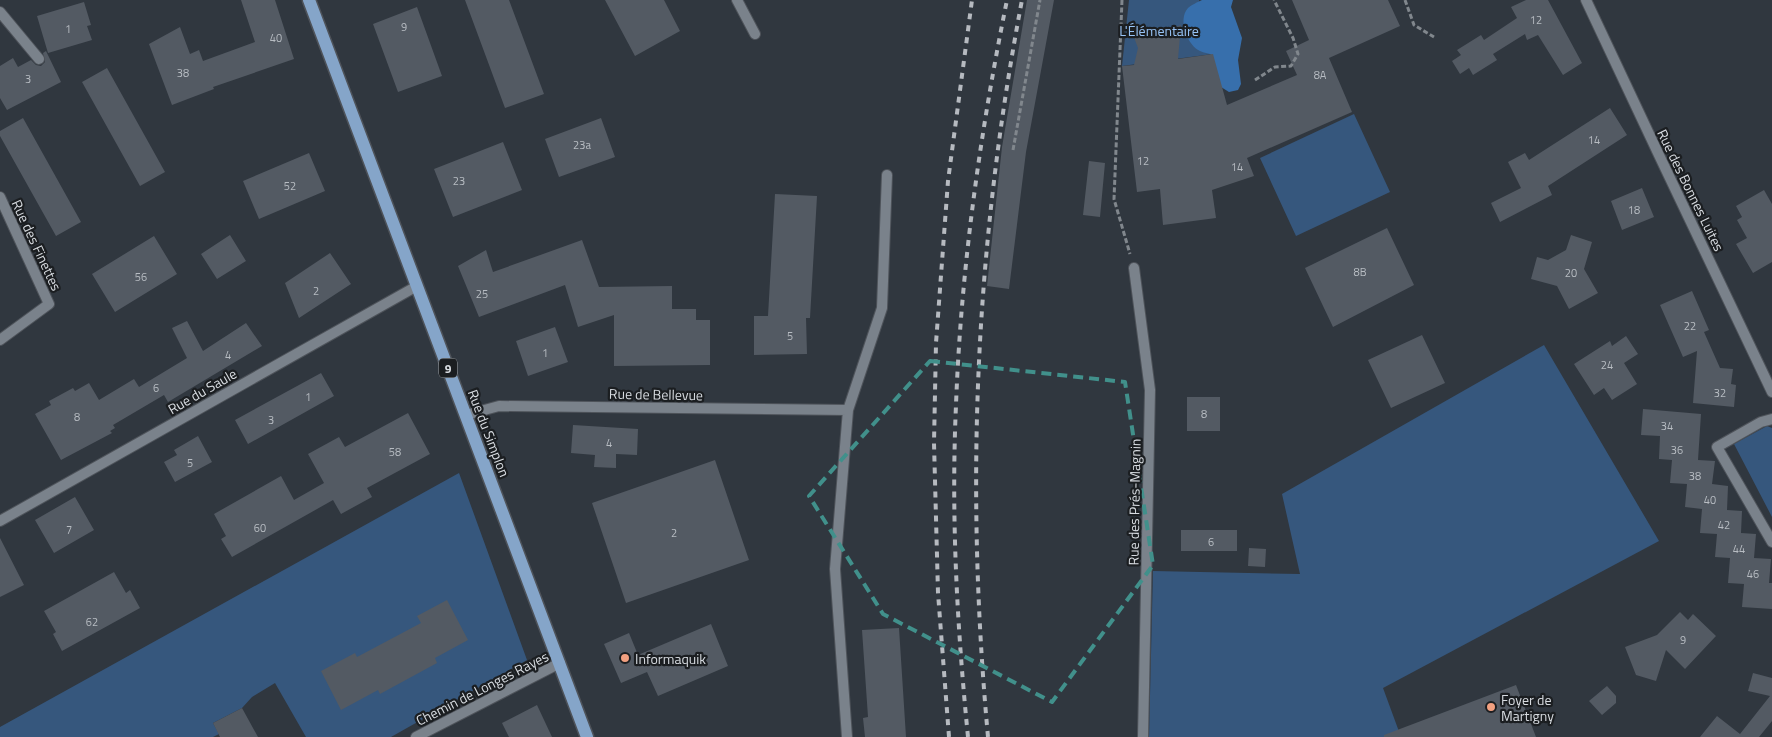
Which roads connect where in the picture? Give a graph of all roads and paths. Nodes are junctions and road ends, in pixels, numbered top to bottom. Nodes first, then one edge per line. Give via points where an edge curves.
1 (309, 0) edge
2 (737, 0) edge
3 (1040, 0) edge
4 (1122, 0) edge
5 (1274, 0) edge
6 (1405, 0) edge
7 (1586, 0) edge
8 (0, 12) edge
9 (755, 34) dead end
10 (1434, 37) dead end
11 (39, 59) dead end
12 (1255, 80) dead end
13 (1014, 150) dead end
14 (887, 176) dead end
15 (0, 197) edge
16 (1134, 268) joint
17 (417, 286) junction
18 (0, 340) edge
19 (1772, 392) edge
20 (848, 410) junction
21 (466, 415) junction
22 (1772, 419) edge
23 (0, 521) edge
24 (1772, 542) edge
25 (560, 663) junction
26 (416, 737) edge
27 (587, 737) edge
28 (847, 737) edge
29 (1143, 737) edge

1 - 17 main road, Rue du Simplon / 9
2 - 9 street
3 - 13 path
4 - 16 path via 1114,199
5 - 12 path via 1298,54 1291,66 1275,68
6 - 10 path via 1414,26
7 - 19 street, Rue des Bonnes Luites
8 - 11 street
14 - 20 street via 882,308
15 - 18 street, Rue des Finettes via 49,304
16 - 29 street, Rue des Prés-Magnin via 1150,390
17 - 21 main road, Rue du Simplon / 9
17 - 23 street, Rue du Saule
20 - 21 street, Rue de Bellevue via 499,406
20 - 28 street via 834,569
21 - 25 main road, Rue du Simplon / 9
22 - 24 street via 1717,447
25 - 26 street, Chemin de Longes Rayes
25 - 27 main road, Rue du Simplon / 9

